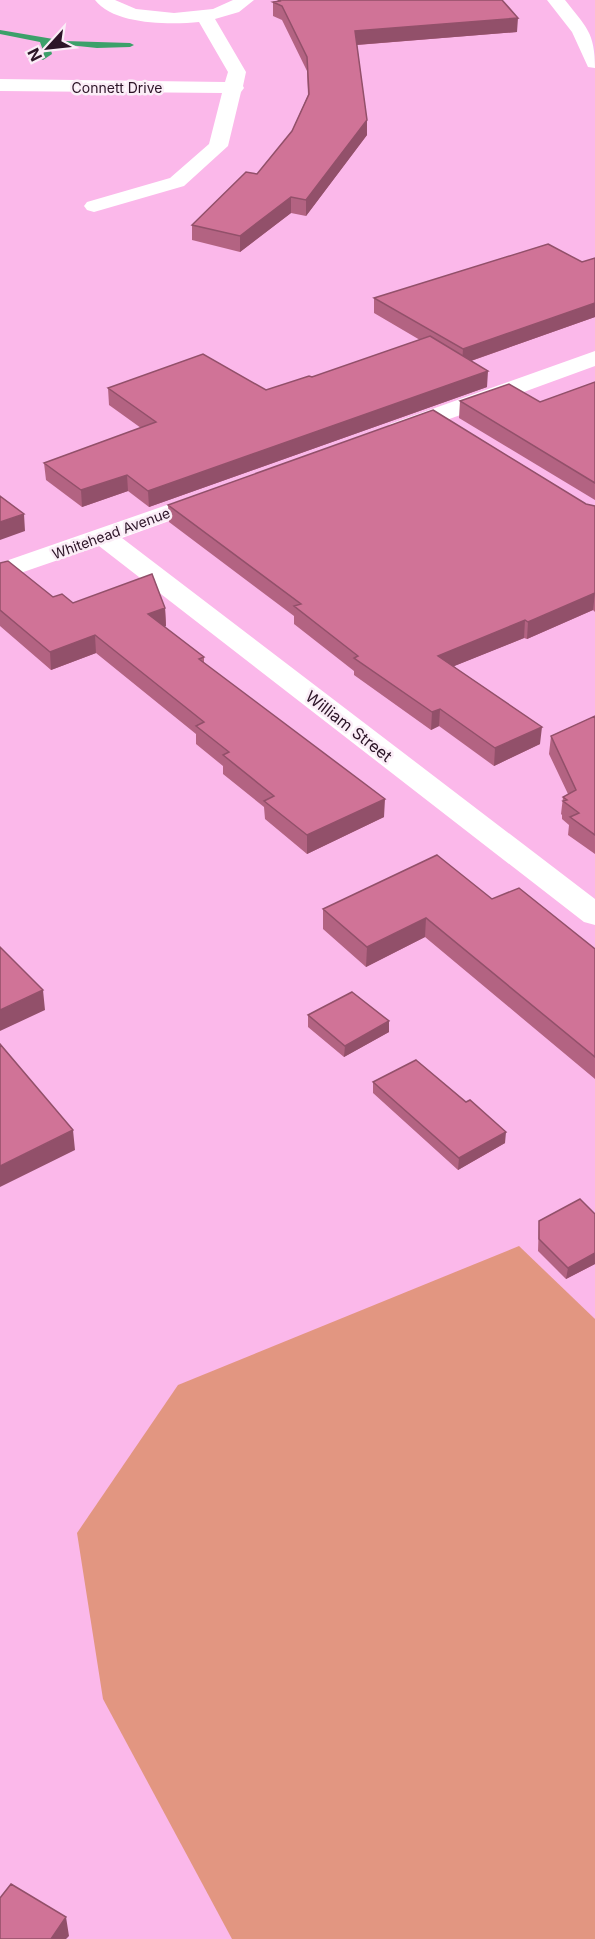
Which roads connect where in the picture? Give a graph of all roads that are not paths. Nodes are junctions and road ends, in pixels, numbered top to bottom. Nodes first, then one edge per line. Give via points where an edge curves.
1 (104, 0) edge
2 (244, 0) edge
3 (556, 0) edge
4 (204, 16) junction
5 (594, 63) edge
6 (0, 85) edge
7 (235, 88) junction
8 (94, 206) dead end
9 (595, 358) edge
10 (380, 436) edge
11 (236, 488) edge
12 (103, 536) junction
13 (0, 572) edge
14 (595, 915) edge

1 - 4 street via 119,10 144,16
2 - 4 street via 228,10
3 - 5 street via 580,31
4 - 7 street via 237,72
6 - 7 street, Connett Drive
7 - 8 street via 218,146 177,182
9 - 10 street via 446,422
11 - 12 street, Whitehead Avenue
12 - 13 street, Whitehead Avenue
12 - 14 street, William Street

